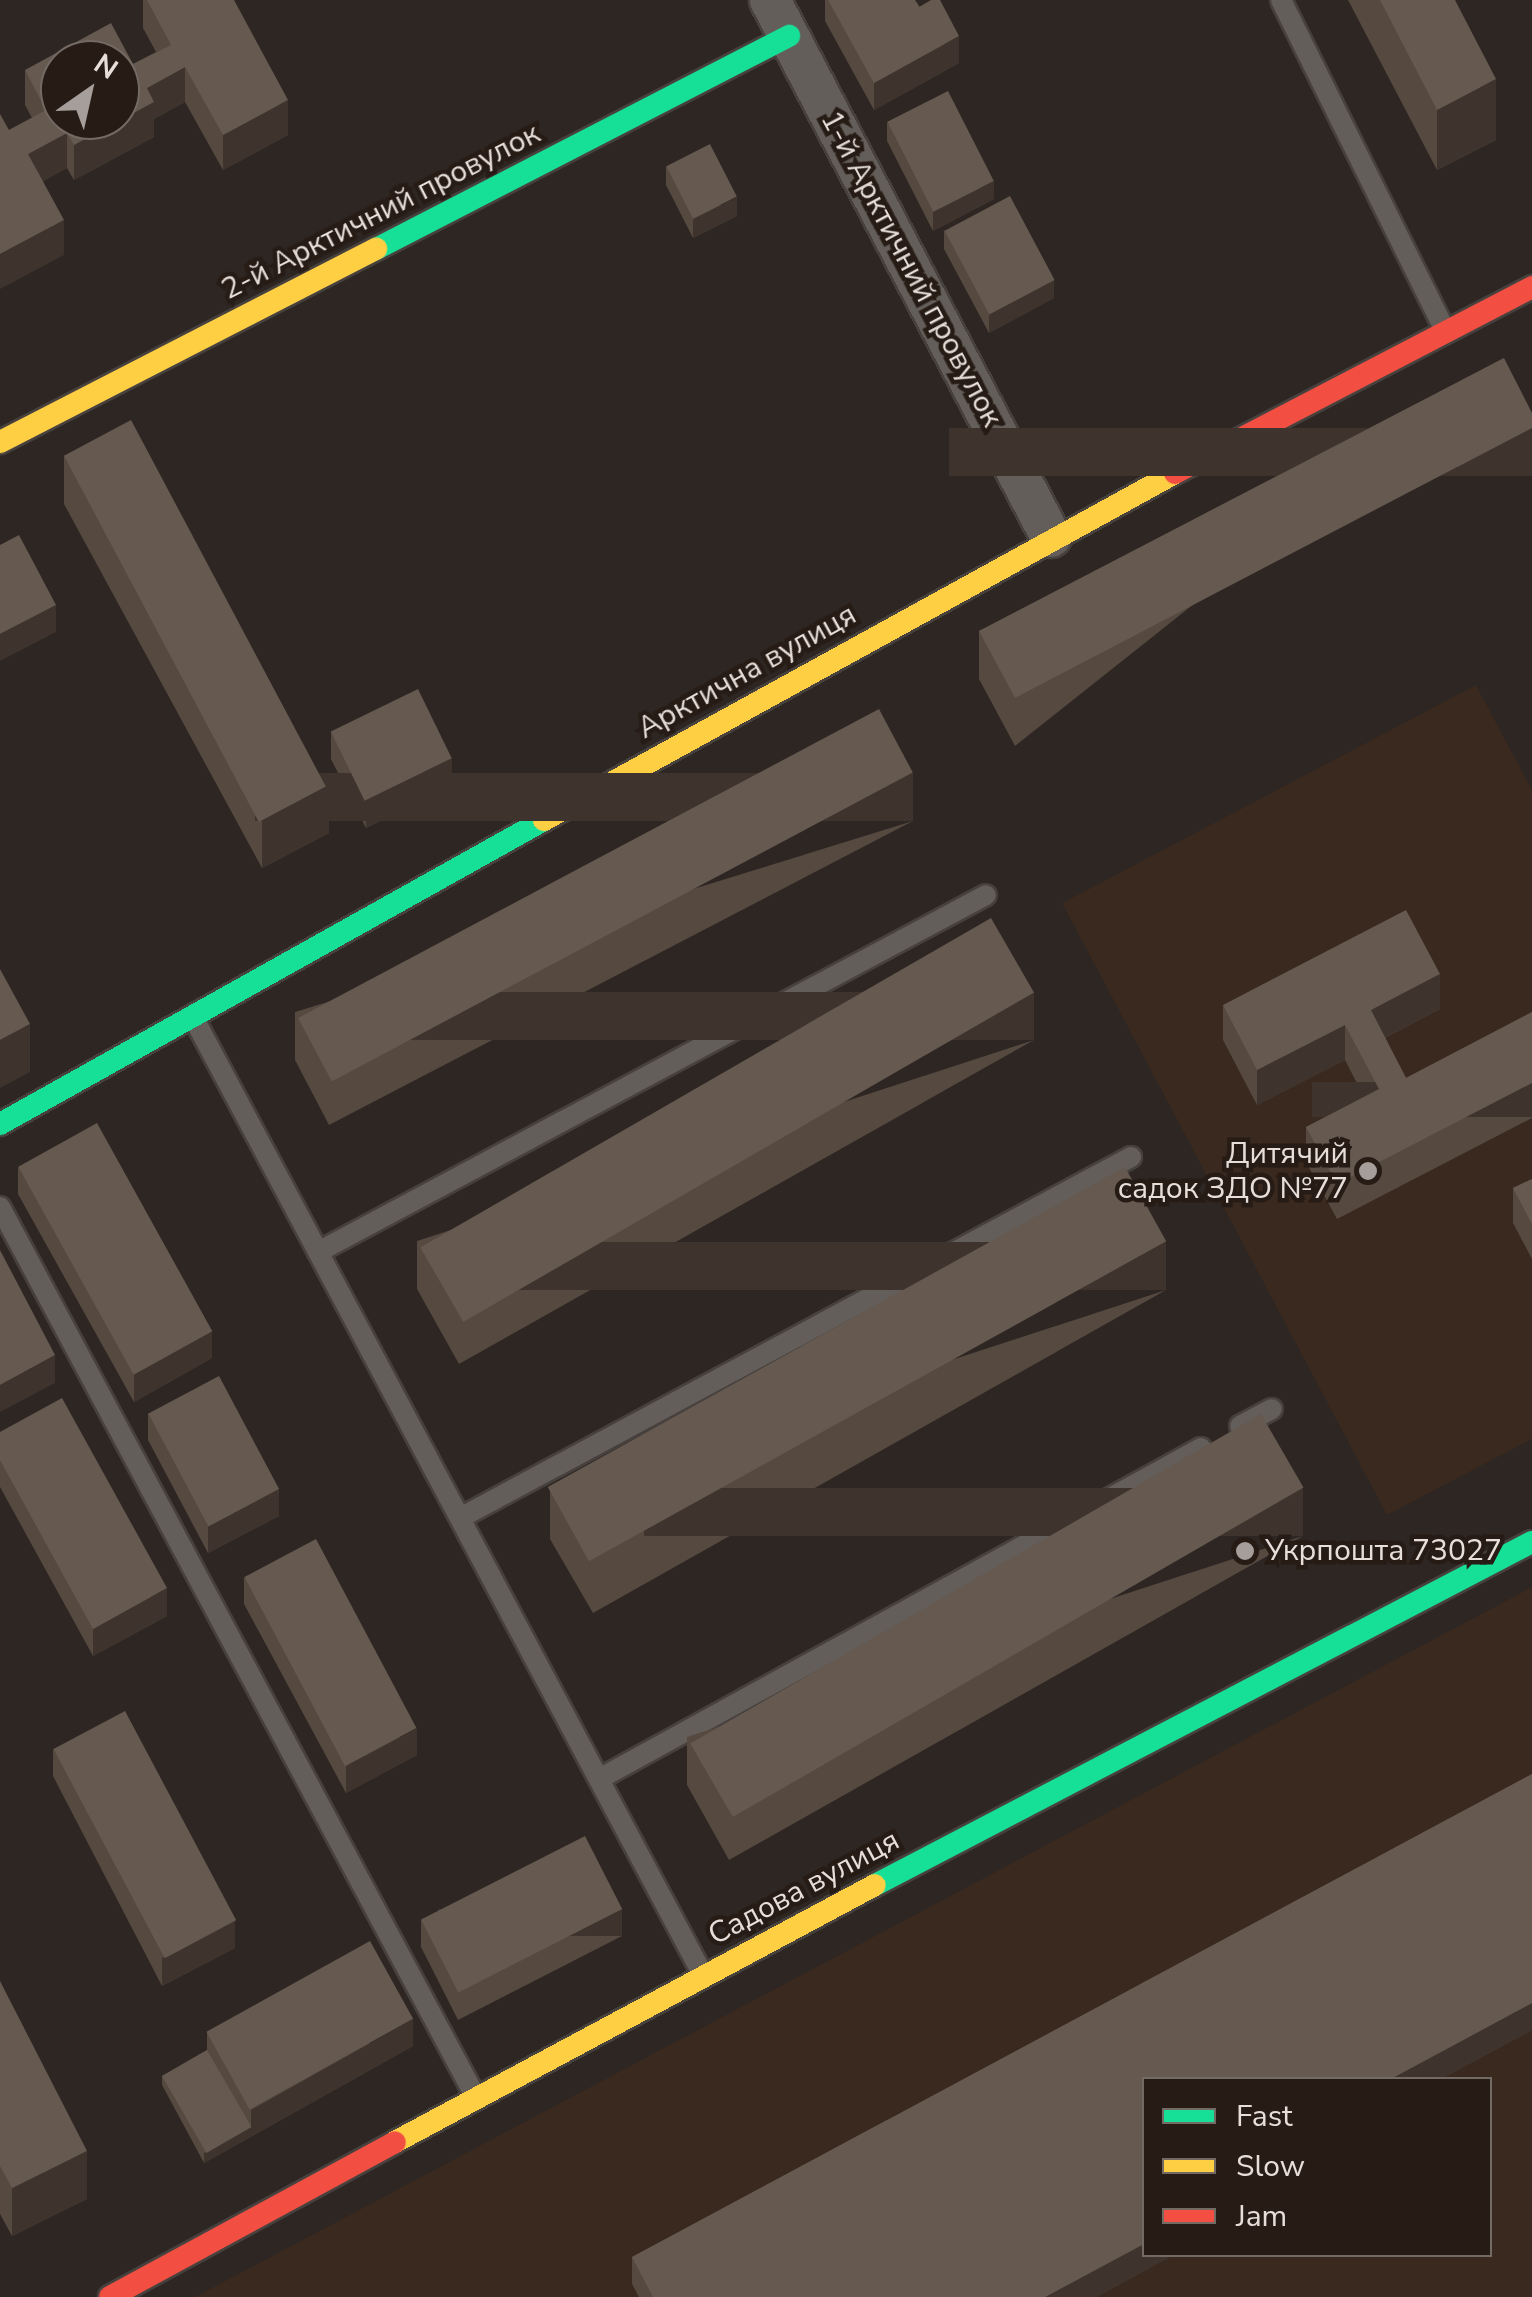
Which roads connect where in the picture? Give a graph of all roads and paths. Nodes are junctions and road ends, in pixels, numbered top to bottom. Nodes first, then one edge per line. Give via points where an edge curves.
1 (770, 0) edge
2 (1281, 0) edge
3 (789, 36) junction
4 (1532, 287) edge
5 (1446, 332) junction
6 (0, 442) edge
7 (1052, 537) junction
8 (986, 895) dead end
9 (192, 1015) junction
10 (0, 1124) edge
11 (1131, 1157) dead end
12 (0, 1207) edge
13 (318, 1252) junction
14 (1272, 1409) dead end
15 (460, 1518) junction
16 (1532, 1542) edge
17 (599, 1780) junction
18 (703, 1975) junction
19 (477, 2099) junction
20 (110, 2297) edge

1 - 3 street, 1-й Арктичний провулок
2 - 5 lane
3 - 6 street, 2-й Арктичний провулок
3 - 7 street, 1-й Арктичний провулок
4 - 5 street, Арктична вулиця
5 - 7 street, Арктична вулиця
7 - 9 street, Арктична вулиця
8 - 13 lane
9 - 10 street, Арктична вулиця
9 - 13 lane
11 - 15 lane
12 - 19 lane
13 - 15 lane
14 - 17 lane
15 - 17 lane
16 - 18 street, Садова вулиця
17 - 18 lane
18 - 19 street, Садова вулиця
19 - 20 street, Садова вулиця

